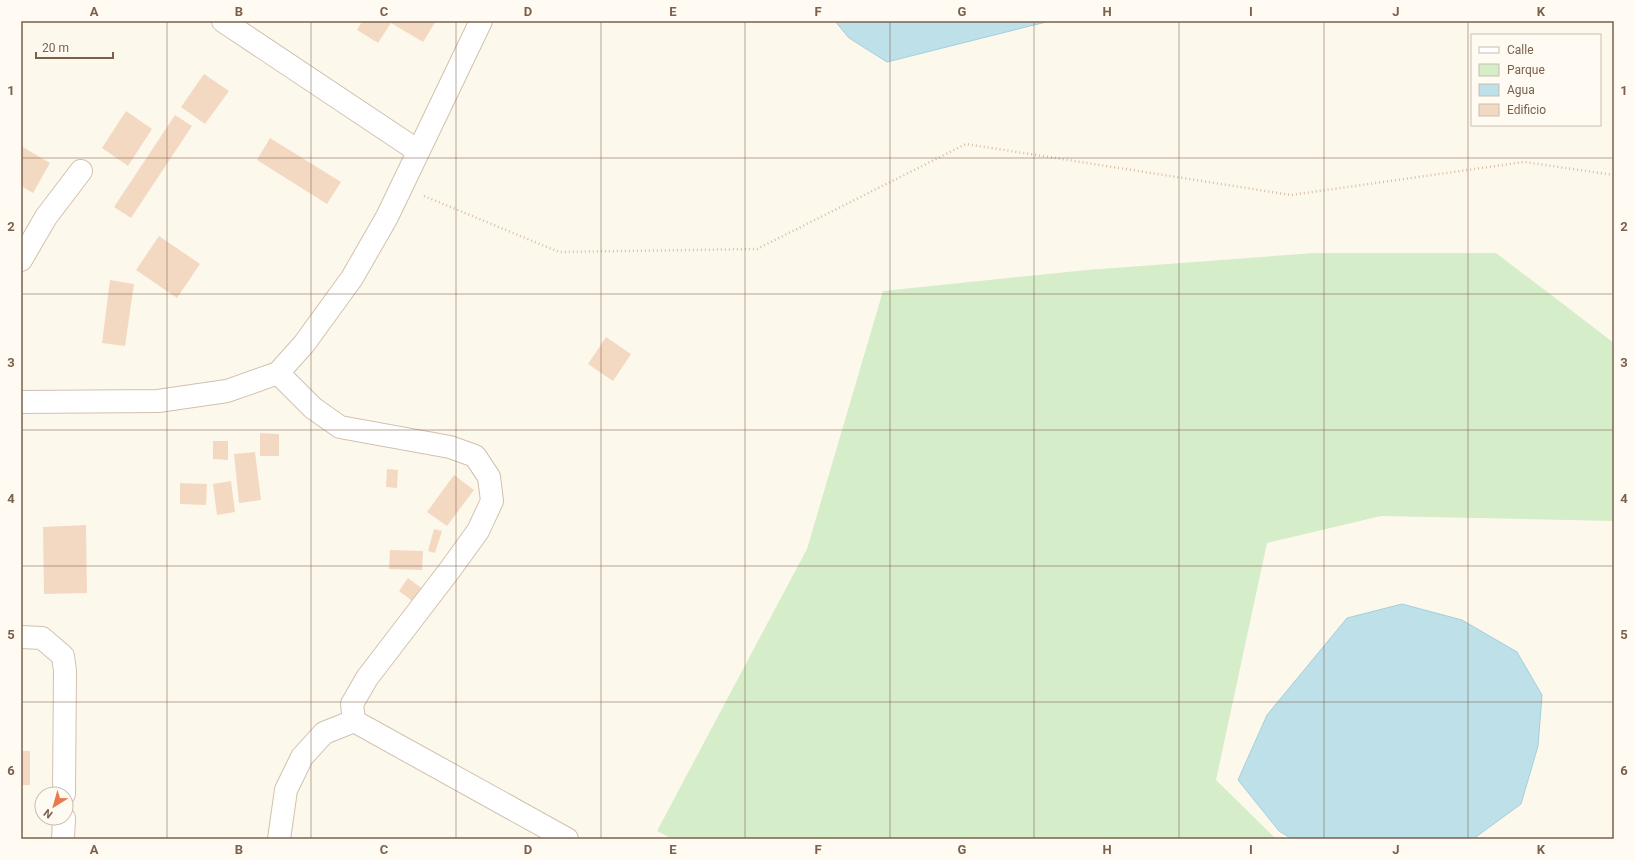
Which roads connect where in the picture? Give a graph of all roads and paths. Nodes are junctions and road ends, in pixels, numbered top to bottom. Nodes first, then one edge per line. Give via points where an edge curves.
1 (223, 21) edge
2 (481, 21) edge
3 (418, 151) junction
4 (81, 171) dead end
5 (1614, 175) edge
6 (402, 186) junction
7 (21, 260) edge
8 (278, 373) junction
9 (21, 402) edge
10 (21, 637) edge
11 (354, 721) junction
12 (64, 786) edge
13 (64, 826) edge
14 (64, 839) edge
15 (279, 839) edge
16 (567, 839) edge

1 - 3 street
2 - 3 street
3 - 6 street
4 - 7 street via 46,217
5 - 6 path via 1524,162 1291,195 966,144 757,249 559,252
6 - 8 street via 352,278 304,344
8 - 9 street via 226,391 158,401
8 - 11 street via 313,408 340,427 450,447 475,456 489,477 492,501 478,531 367,678 352,704
10 - 12 street via 42,638 63,656
11 - 15 street via 324,733 302,757 286,790
11 - 16 street
13 - 14 street

